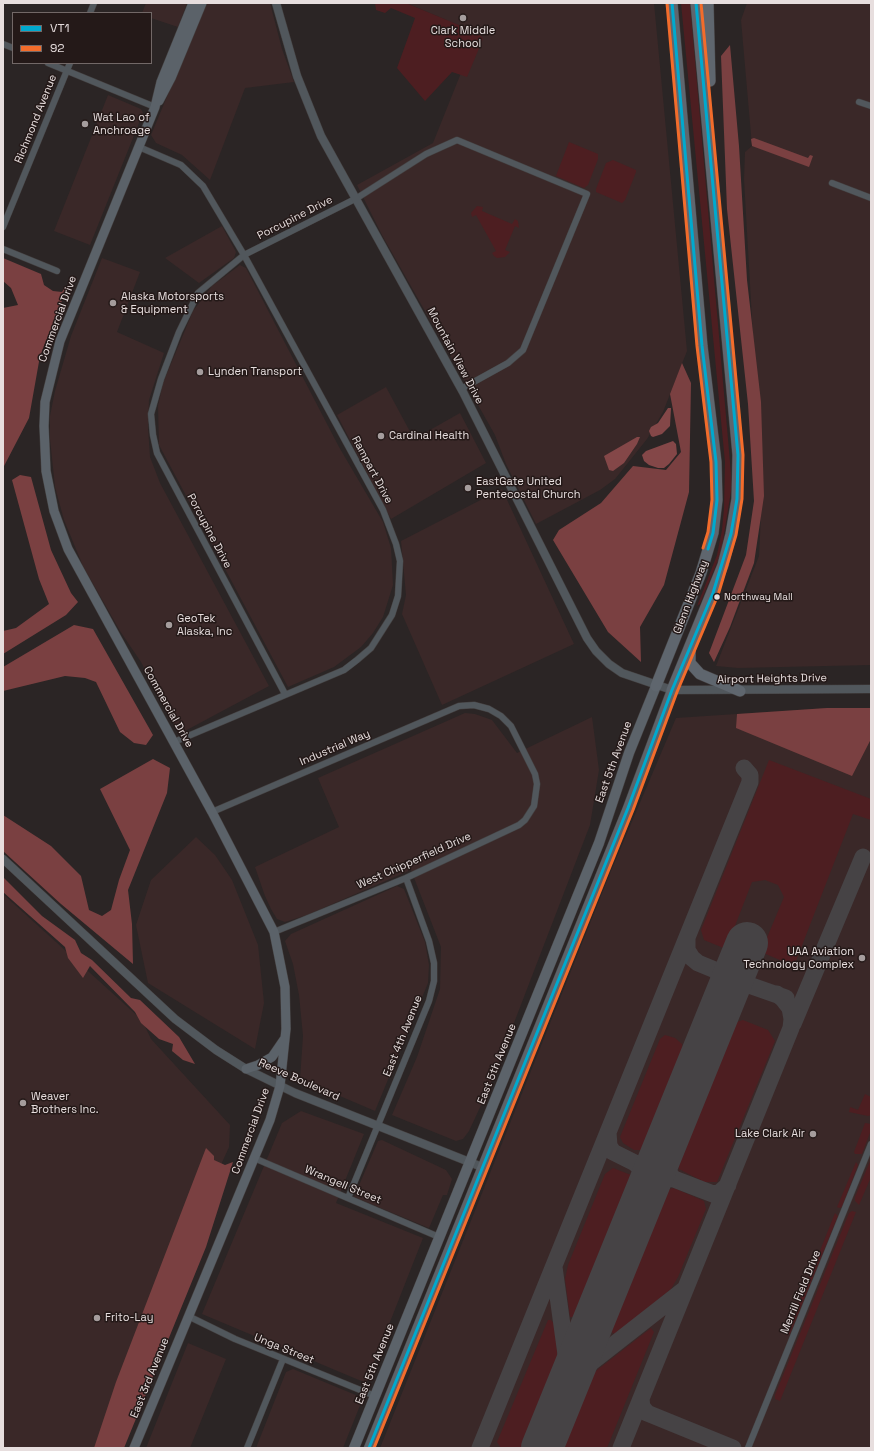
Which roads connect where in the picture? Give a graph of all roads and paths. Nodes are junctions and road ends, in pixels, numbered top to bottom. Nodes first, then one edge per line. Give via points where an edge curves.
1 (193, 3) edge
2 (202, 3) edge
3 (276, 3) edge
4 (672, 3) edge
5 (696, 3) edge
6 (708, 3) edge
7 (50, 64) edge
8 (70, 64) edge
9 (67, 71) junction
10 (859, 102) dead end
11 (871, 106) edge
12 (155, 107) junction
13 (709, 139) junction
14 (138, 147) junction
15 (832, 183) dead end
16 (357, 198) junction
17 (871, 198) edge
18 (3, 227) edge
19 (3, 249) edge
20 (244, 255) junction
21 (57, 271) dead end
22 (461, 389) junction
23 (690, 647) junction
24 (656, 686) junction
25 (871, 688) edge
26 (672, 690) junction
27 (740, 691) junction
28 (285, 694) junction
29 (174, 742) junction
30 (537, 784) joint
31 (212, 812) junction
32 (3, 859) edge
33 (406, 878) junction
34 (274, 932) junction
35 (286, 1037) junction
36 (246, 1068) junction
37 (280, 1086) junction
38 (378, 1125) junction
39 (871, 1144) edge
40 (254, 1158) junction
41 (470, 1162) junction
42 (482, 1167) junction
43 (348, 1198) junction
44 (439, 1237) junction
45 (188, 1316) junction
46 (283, 1359) junction
47 (375, 1396) junction
48 (134, 1448) edge
49 (247, 1448) edge
50 (354, 1448) edge
51 (369, 1448) edge
52 (748, 1448) edge

1 - 12 main road, Commercial Drive via 161,82
2 - 12 main road, Commercial Drive via 167,88
3 - 16 street, Mountain View Drive via 297,76 322,136
4 - 24 highway, Glenn Highway via 702,346 716,462 717,500 713,533 701,573
5 - 13 highway, Glenn Highway
6 - 13 highway
7 - 9 street
8 - 9 street, Richmond Avenue
9 - 12 street
9 - 18 street, Richmond Avenue
10 - 11 street
12 - 14 main road, Commercial Drive
13 - 23 highway, Glenn Highway via 738,455 737,499 723,565
14 - 20 street, Rampart Drive via 181,165 192,174 203,186
14 - 29 main road, Commercial Drive via 60,341 45,402 46,471 54,511 68,550
15 - 17 street
16 - 20 street, Porcupine Drive
16 - 22 street, Mountain View Drive
16 - 22 street, Porcupine Drive via 426,154 457,140 587,194 523,350 508,363
19 - 21 street
20 - 28 street, Porcupine Drive via 198,293 179,332 151,414 157,453
20 - 28 street, Rampart Drive via 383,510 400,560 398,596 392,615 371,648 344,670
22 - 24 street, Mountain View Drive via 587,638 609,664 622,673
23 - 26 highway, Glenn Highway
23 - 27 highway via 690,663 700,674
24 - 26 street, Mountain View Drive
24 - 41 highway, East 5th Avenue via 629,753 599,843
25 - 27 street, Airport Heights Drive
26 - 27 street, Airport Heights Drive
26 - 42 highway via 628,808
28 - 29 street, Rampart Drive
29 - 31 main road, Commercial Drive
30 - 31 street, Industrial Way via 535,774 506,721 489,708 467,705 430,718
30 - 33 street, West Chipperfield Drive via 534,806 519,825
31 - 34 main road, Commercial Drive
32 - 36 street, Reeve Boulevard via 175,1019 216,1050
33 - 34 street, West Chipperfield Drive
33 - 38 street, East 4th Avenue via 429,941 434,963 434,981 429,1000
34 - 35 main road, Commercial Drive via 285,987
35 - 36 main road via 272,1057
35 - 37 main road, Commercial Drive
36 - 37 street, Reeve Boulevard
37 - 38 street, Reeve Boulevard
37 - 40 main road, Commercial Drive via 270,1120
38 - 41 street, Reeve Boulevard
38 - 43 street, East 4th Avenue
39 - 52 street, Merrill Field Drive
40 - 43 street, Wrangell Street
40 - 45 main road, Commercial Drive
41 - 42 street, Reeve Boulevard
41 - 44 highway, East 5th Avenue
42 - 51 highway
43 - 44 street, Wrangell Street
44 - 47 highway, East 5th Avenue
45 - 46 street, Unga Street
45 - 48 main road, East 3rd Avenue
46 - 47 street, Unga Street
46 - 49 street
47 - 50 highway, East 5th Avenue

